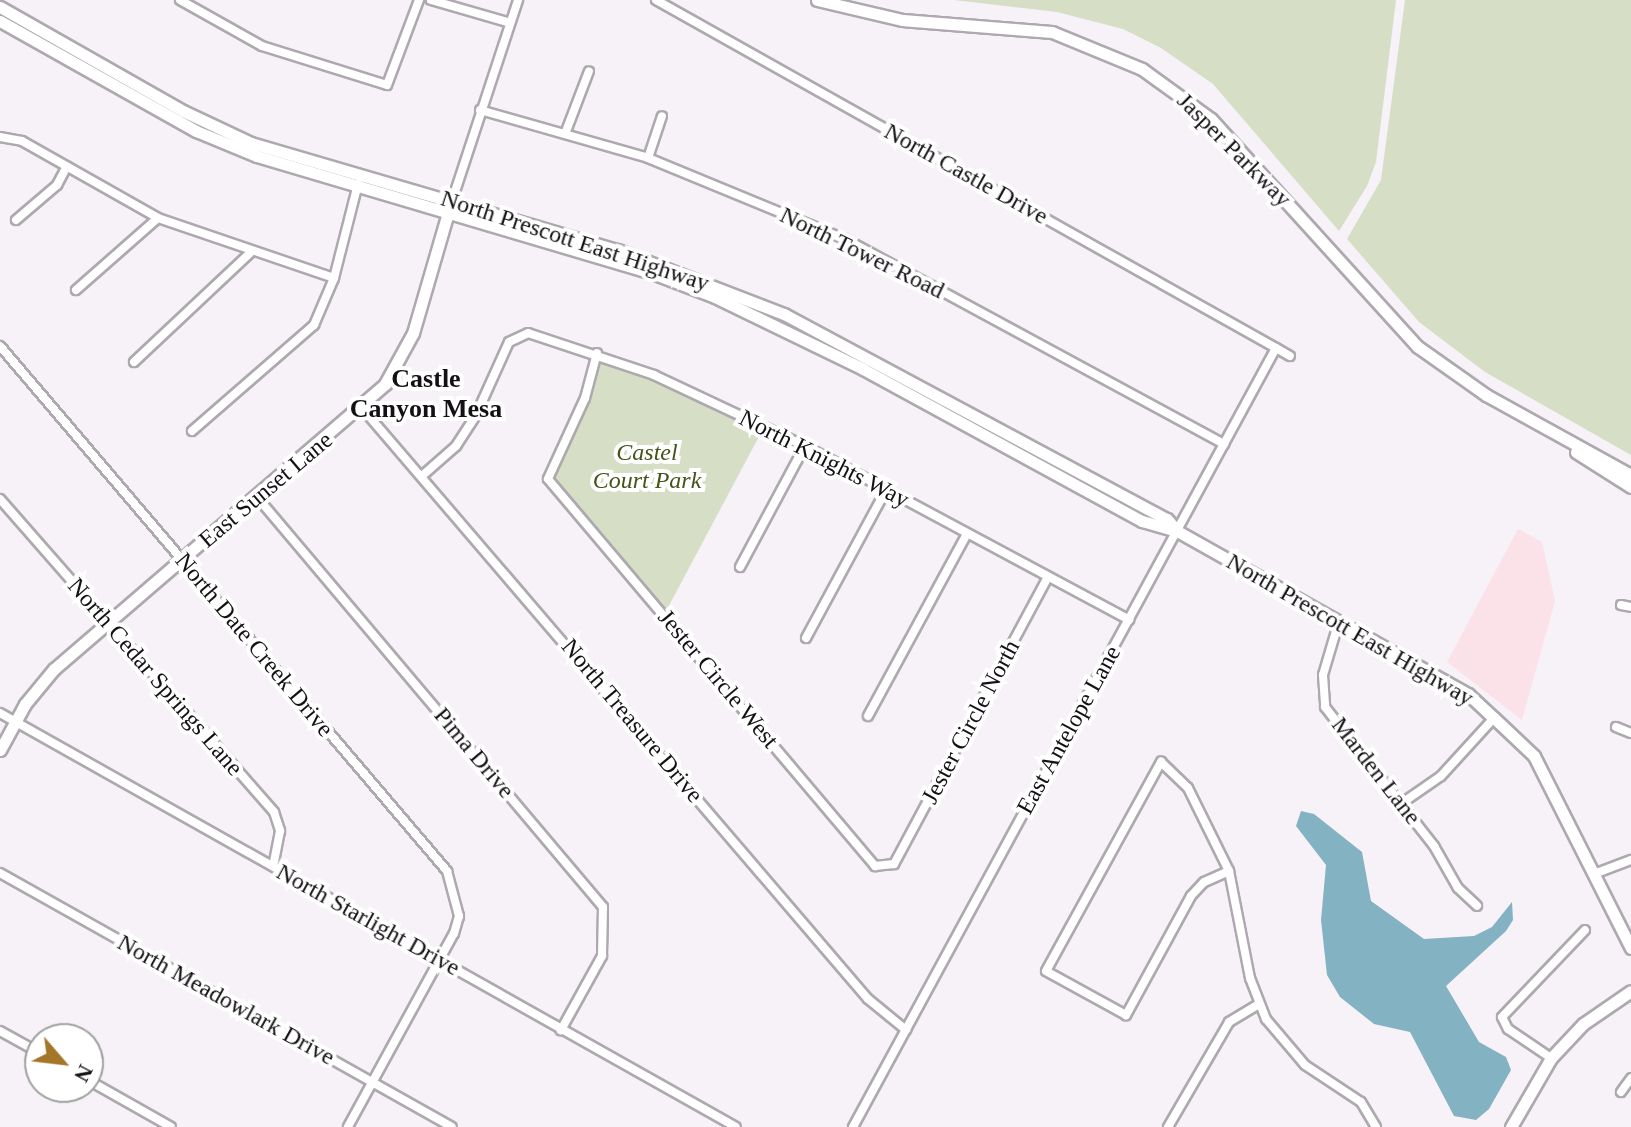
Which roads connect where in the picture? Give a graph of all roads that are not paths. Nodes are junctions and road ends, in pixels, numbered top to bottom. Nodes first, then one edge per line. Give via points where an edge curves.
1 (180, 0) edge
2 (419, 0) edge
3 (431, 0) edge
4 (518, 0) edge
5 (656, 0) edge
6 (817, 0) edge
7 (0, 7) edge
8 (0, 21) edge
9 (507, 22) junction
10 (589, 71) dead end
11 (140, 93) junction
12 (480, 110) junction
13 (662, 116) dead end
14 (565, 134) junction
15 (0, 137) edge
16 (648, 158) junction
17 (67, 166) junction
18 (359, 181) junction
19 (450, 206) junction
20 (158, 218) junction
21 (16, 220) dead end
22 (250, 253) junction
23 (334, 278) junction
24 (76, 290) dead end
25 (0, 346) edge
26 (1276, 348) junction
27 (597, 353) junction
28 (1290, 356) dead end
29 (134, 362) dead end
30 (1495, 399) junction
31 (362, 408) junction
32 (192, 431) dead end
33 (1224, 444) junction
34 (805, 446) junction
35 (423, 475) junction
36 (1631, 475) edge
37 (1631, 487) edge
38 (886, 490) junction
39 (257, 497) junction
40 (0, 499) edge
41 (1177, 531) junction
42 (967, 534) junction
43 (182, 561) junction
44 (740, 567) dead end
45 (1047, 579) junction
46 (1129, 620) junction
47 (1339, 621) junction
48 (108, 624) junction
49 (806, 638) dead end
50 (0, 713) edge
51 (868, 716) dead end
52 (1494, 718) junction
53 (15, 722) junction
54 (1616, 727) dead end
55 (1631, 733) edge
56 (0, 750) edge
57 (1402, 803) junction
58 (1631, 860) edge
59 (894, 864) joint
60 (273, 866) junction
61 (1229, 871) junction
62 (0, 873) edge
63 (1594, 874) junction
64 (1477, 906) dead end
65 (1585, 930) dead end
66 (1631, 948) edge
67 (439, 960) junction
68 (1631, 991) edge
69 (1259, 1004) junction
70 (561, 1030) junction
71 (906, 1030) junction
72 (0, 1031) edge
73 (24, 1044) edge
74 (1551, 1058) junction
75 (1631, 1078) edge
76 (372, 1082) junction
77 (104, 1089) edge
78 (1621, 1092) dead end
79 (171, 1127) edge
80 (348, 1127) edge
81 (452, 1127) edge
82 (736, 1127) edge
83 (853, 1127) edge
84 (1168, 1127) edge
85 (1376, 1127) edge
86 (1511, 1127) edge

1 - 2 street via 262,46 387,85
3 - 9 street
4 - 9 street, East Sunset Lane
5 - 26 street, North Castle Drive
6 - 30 street, Jasper Parkway via 902,20 1052,32 1142,69 1211,119 1418,347
7 - 11 street, North Prescott East Highway
8 - 11 street, North Prescott East Highway
9 - 12 street, East Sunset Lane
10 - 14 street
11 - 18 street, North Prescott East Highway via 251,143
12 - 14 street, North Tower Road
12 - 19 street, East Sunset Lane
13 - 16 street
14 - 16 street, North Tower Road
15 - 17 street via 22,141
16 - 33 street, North Tower Road via 845,239
17 - 20 street
17 - 21 street via 57,185
18 - 19 street, North Prescott East Highway
18 - 23 street
19 - 31 street, East Sunset Lane via 413,333 385,384
19 - 41 street, North Prescott East Highway via 724,294 1167,519
20 - 22 street
20 - 24 street
22 - 23 street
22 - 29 street
23 - 32 street via 314,325
25 - 43 street, North Date Creek Drive
26 - 28 street
26 - 33 street, East Antelope Lane
27 - 34 street, North Knights Way
27 - 35 street, North Knights Way via 528,333 509,342 456,446
27 - 59 street, Jester Circle West via 585,398 548,479 875,866
30 - 36 street, Jasper Parkway
30 - 37 street, Jasper Parkway
31 - 35 street, North Treasure Drive
31 - 39 street, East Sunset Lane
33 - 41 street, East Antelope Lane
34 - 38 street, North Knights Way
34 - 44 street
35 - 71 street, North Treasure Drive via 870,1001
38 - 42 street, North Knights Way
38 - 49 street
39 - 43 street, East Sunset Lane
39 - 70 street, Pima Drive via 603,907 602,956
40 - 48 street, North Cedar Springs Lane
41 - 46 street, East Antelope Lane
41 - 47 street, North Prescott East Highway
42 - 45 street, North Knights Way
42 - 51 street
43 - 48 street, East Sunset Lane
43 - 67 street, North Date Creek Drive via 447,871 459,916
45 - 46 street, North Knights Way
45 - 59 street, Jester Circle North
46 - 71 street, East Antelope Lane
47 - 52 street, North Prescott East Highway via 1468,694
47 - 57 street, Marden Lane via 1323,675 1325,707
48 - 53 street, East Sunset Lane via 54,669
48 - 60 street, North Cedar Springs Lane via 274,812 280,831
50 - 53 street, North Starlight Drive
52 - 57 street via 1441,776
52 - 63 street, North Prescott East Highway via 1534,756
53 - 56 street, East Sunset Lane
53 - 60 street, North Starlight Drive
54 - 55 street
57 - 64 street, Marden Lane via 1458,888
58 - 63 street
60 - 67 street, North Starlight Drive
61 - 61 street via 1188,788 1161,762 1046,971 1126,1015 1191,896 1204,882
61 - 69 street
62 - 76 street, North Meadowlark Drive
63 - 66 street, North Prescott East Highway
65 - 74 street via 1502,1017 1508,1029
67 - 70 street, North Starlight Drive
67 - 76 street, North Date Creek Drive
68 - 74 street via 1583,1024
69 - 84 street via 1229,1022
69 - 85 street via 1282,1041 1305,1065 1361,1102
70 - 82 street, North Starlight Drive
71 - 83 street, East Antelope Lane
72 - 73 street
74 - 86 street
75 - 78 street
76 - 80 street, North Date Creek Drive
76 - 81 street, North Meadowlark Drive
77 - 79 street

